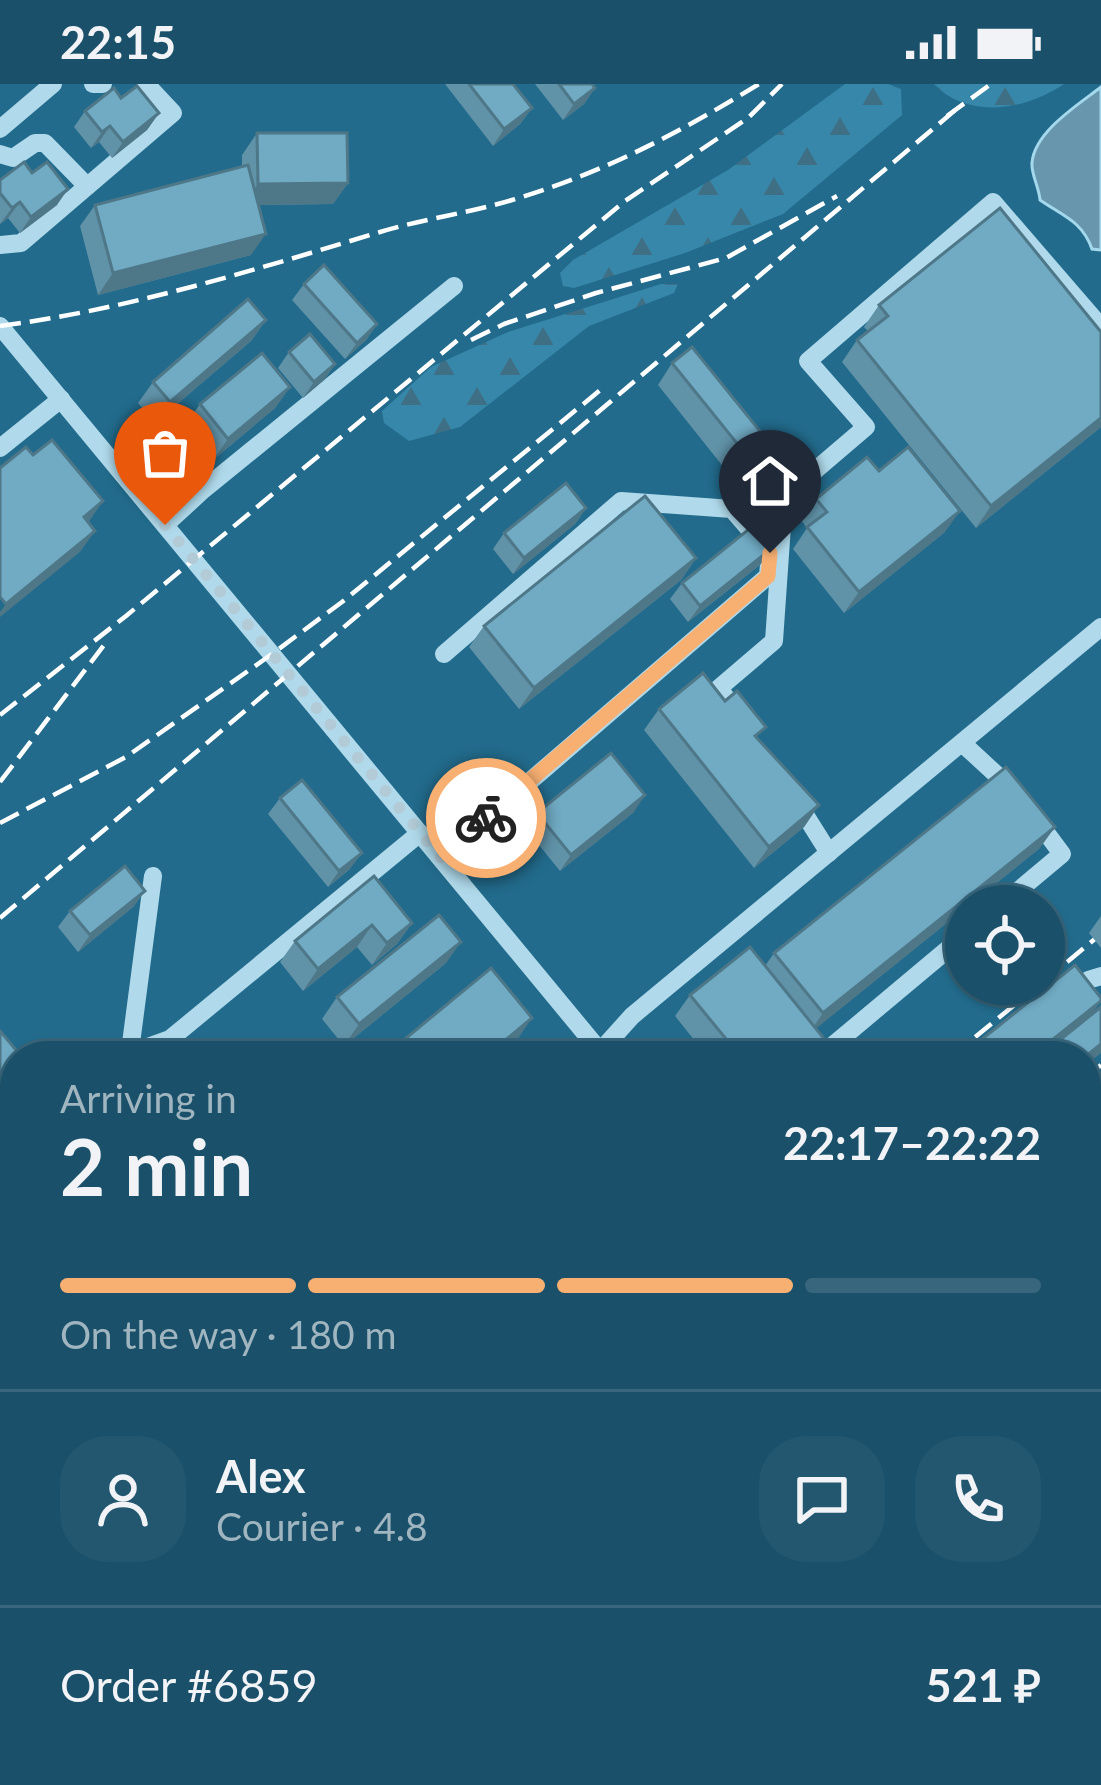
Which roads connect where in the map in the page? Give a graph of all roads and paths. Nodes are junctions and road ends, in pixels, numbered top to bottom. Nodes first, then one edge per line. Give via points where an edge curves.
1 (52, 84) edge
2 (93, 84) edge
3 (103, 84) edge
4 (146, 84) edge
5 (5, 116) edge
6 (0, 154) edge
7 (87, 186) junction
8 (0, 245) edge
9 (454, 286) dead end
10 (0, 326) edge
11 (1101, 327) edge
12 (61, 399) junction
13 (0, 448) edge
14 (165, 525) junction
15 (1101, 627) edge
16 (444, 654) dead end
17 (754, 738) edge
18 (962, 743) junction
19 (791, 794) edge
20 (420, 833) junction
21 (829, 853) junction
22 (441, 858) junction
23 (154, 876) dead end
24 (1025, 885) edge
25 (945, 952) edge
26 (170, 1039) joint
27 (128, 1041) edge
28 (164, 1041) edge
29 (589, 1041) edge
30 (611, 1041) edge
31 (838, 1041) edge

1 - 5 street
2 - 3 street
4 - 7 street via 173,112
6 - 7 street via 13,158 45,143
7 - 8 street via 21,242
9 - 14 street
10 - 12 street
11 - 17 street via 993,202 808,361 866,427 784,497 774,641 719,688
12 - 13 street
12 - 14 street
14 - 20 street
15 - 18 street
16 - 22 street via 622,501 732,509 770,553 768,576
18 - 21 street
18 - 24 street via 1004,778 1062,854
19 - 21 street
20 - 22 street
20 - 26 street
21 - 30 street
22 - 29 street
23 - 27 street
25 - 31 street
26 - 28 street

